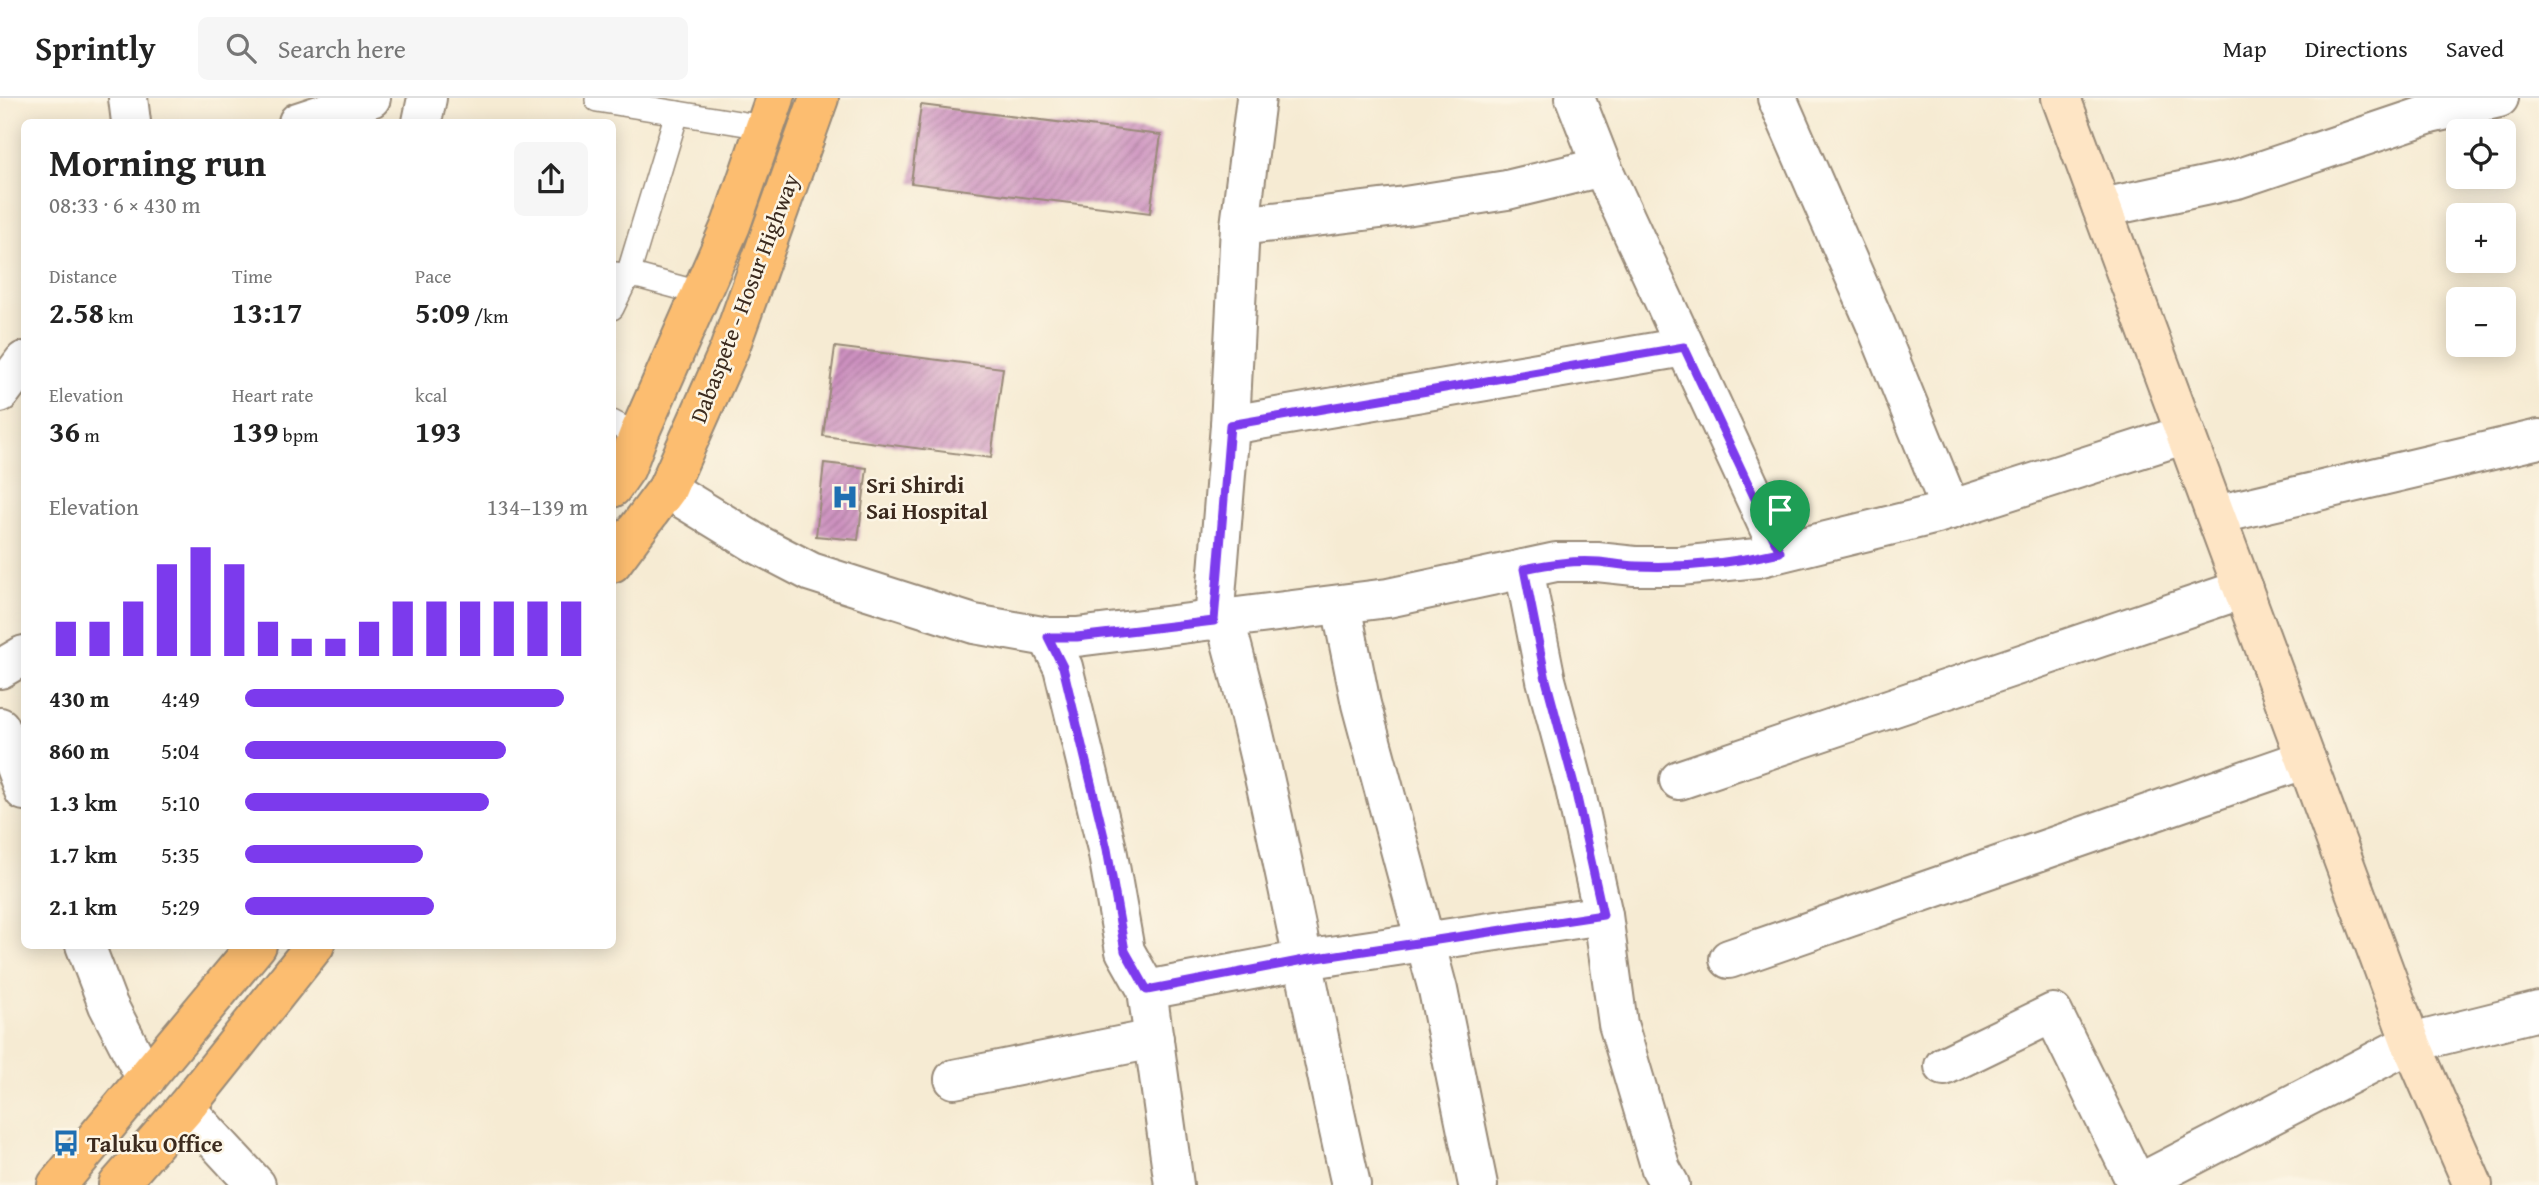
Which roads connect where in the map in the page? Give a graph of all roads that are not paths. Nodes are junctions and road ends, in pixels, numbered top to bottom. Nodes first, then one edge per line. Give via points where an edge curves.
1 (128, 98) edge
2 (371, 98) edge
3 (427, 98) edge
4 (819, 98) edge
5 (1256, 98) edge
6 (1575, 98) edge
7 (1777, 98) edge
8 (2061, 98) edge
9 (2499, 98) edge
10 (597, 100) dead end
11 (677, 113) junction
12 (770, 113) edge
13 (131, 119) edge
14 (307, 119) edge
15 (423, 119) edge
16 (1602, 167) junction
17 (2102, 208) junction
18 (1240, 226) junction
19 (620, 274) edge
20 (701, 293) junction
21 (1684, 347) junction
22 (1230, 425) junction
23 (2186, 434) junction
24 (2539, 439) edge
25 (622, 453) edge
26 (667, 489) junction
27 (1951, 510) junction
28 (2216, 515) junction
29 (1780, 552) junction
30 (616, 558) edge
31 (1524, 569) junction
32 (2243, 589) junction
33 (1341, 605) junction
34 (1220, 620) junction
35 (1048, 637) junction
36 (21, 657) edge
37 (0, 669) edge
38 (0, 727) edge
39 (2306, 759) junction
40 (13, 776) edge
41 (1679, 780) dead end
42 (1603, 915) junction
43 (1424, 942) junction
44 (87, 949) edge
45 (254, 949) edge
46 (312, 949) edge
47 (1729, 959) dead end
48 (1304, 960) junction
49 (1147, 990) junction
50 (2539, 1011) edge
51 (1154, 1039) junction
52 (2411, 1043) junction
53 (1944, 1066) dead end
54 (146, 1079) junction
55 (954, 1079) dead end
56 (185, 1108) junction
57 (57, 1185) edge
58 (118, 1185) edge
59 (256, 1185) edge
60 (1174, 1185) edge
61 (1351, 1185) edge
62 (1478, 1185) edge
63 (1670, 1185) edge
64 (2136, 1185) edge
65 (2473, 1185) edge

1 - 13 street
2 - 14 street
3 - 15 street
4 - 26 main road, Dabaspete - Hosur Highway via 729,350
5 - 18 street
6 - 16 street
7 - 27 street
8 - 17 main road
9 - 17 street via 2430,114 2237,179
10 - 11 lane
11 - 12 lane
11 - 19 lane
12 - 20 main road, Dabaspete - Hosur Highway
16 - 18 street via 1507,190
16 - 21 street
17 - 23 main road
18 - 22 street
19 - 20 lane
20 - 25 main road, Dabaspete - Hosur Highway
21 - 22 street
21 - 29 street
22 - 34 street
23 - 27 street
23 - 28 main road
24 - 28 street
25 - 26 main road
26 - 30 main road, Dabaspete - Hosur Highway
26 - 35 street via 811,572 974,624
27 - 29 street
28 - 32 main road
29 - 31 street via 1680,566 1556,562
31 - 33 street
31 - 42 street
32 - 39 main road
32 - 41 street
33 - 34 street
33 - 43 street via 1361,704
34 - 35 street
34 - 48 street via 1240,672
35 - 49 street via 1063,667 1107,849 1125,951
36 - 37 street
38 - 40 street
39 - 47 street
39 - 52 main road
42 - 43 street
42 - 63 street via 1618,1024
43 - 48 street
43 - 62 street
44 - 54 street via 108,1005
45 - 54 main road
46 - 56 main road
48 - 49 street
48 - 61 street
49 - 51 street
50 - 52 street
51 - 55 street
51 - 60 street
52 - 64 street
52 - 65 main road
53 - 64 street via 2053,1013
54 - 57 main road
56 - 58 main road
56 - 59 street

